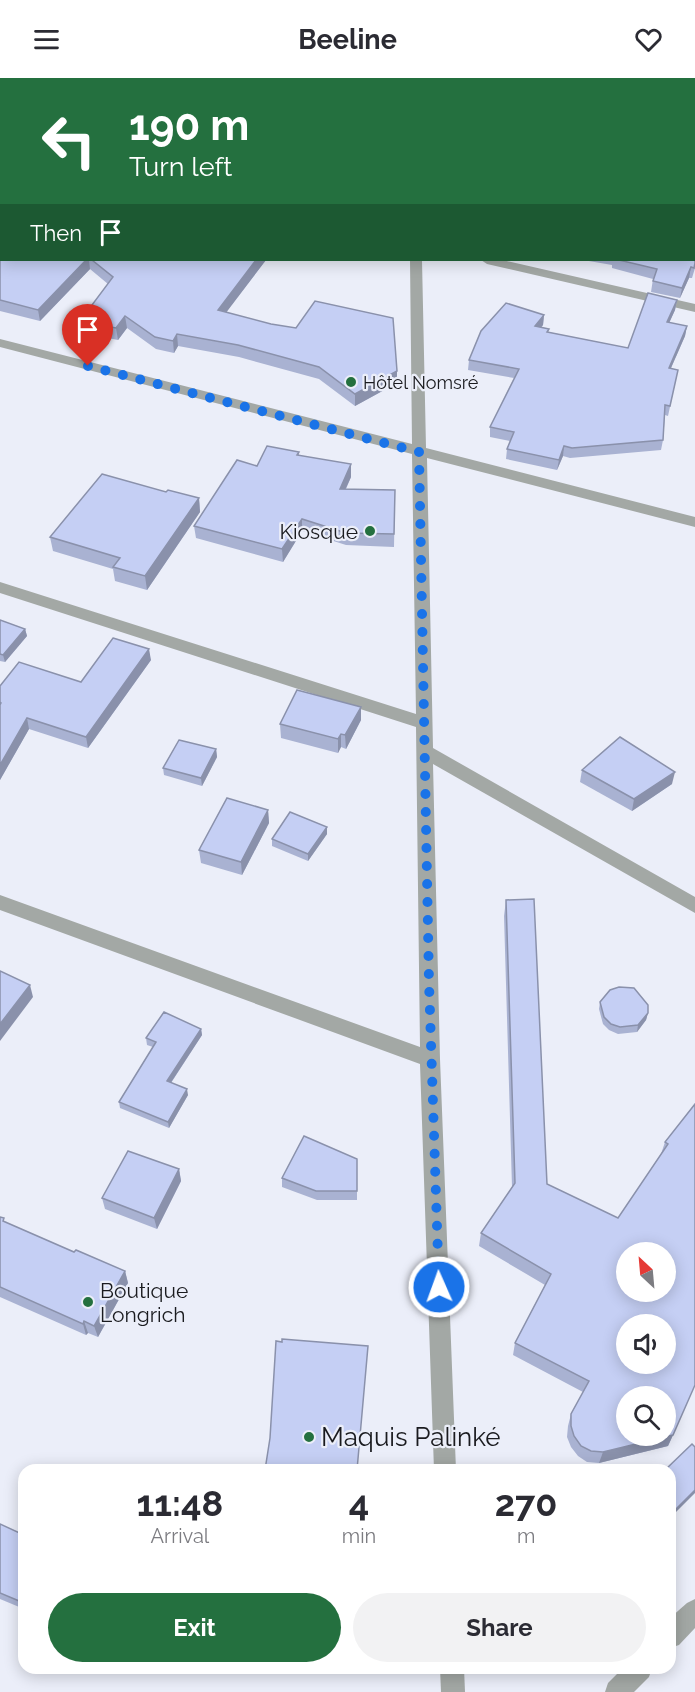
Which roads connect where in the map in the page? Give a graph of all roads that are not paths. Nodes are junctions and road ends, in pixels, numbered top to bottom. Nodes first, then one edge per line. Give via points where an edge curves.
1 (416, 261) edge
2 (491, 261) edge
3 (695, 308) edge
4 (0, 343) edge
5 (419, 452) junction
6 (695, 522) edge
7 (0, 587) edge
8 (424, 723) junction
9 (424, 751) junction
10 (0, 902) edge
11 (695, 906) edge
12 (430, 1059) junction
13 (445, 1464) edge
14 (695, 1611) edge
15 (676, 1630) edge
16 (452, 1674) edge
17 (634, 1674) edge
18 (453, 1692) edge
19 (617, 1692) edge

1 - 5 street
2 - 3 street
4 - 5 street
5 - 6 street
5 - 8 street
7 - 8 street
8 - 9 street
9 - 11 street
9 - 12 street
10 - 12 street
12 - 13 street
14 - 15 street
16 - 18 street
17 - 19 street

